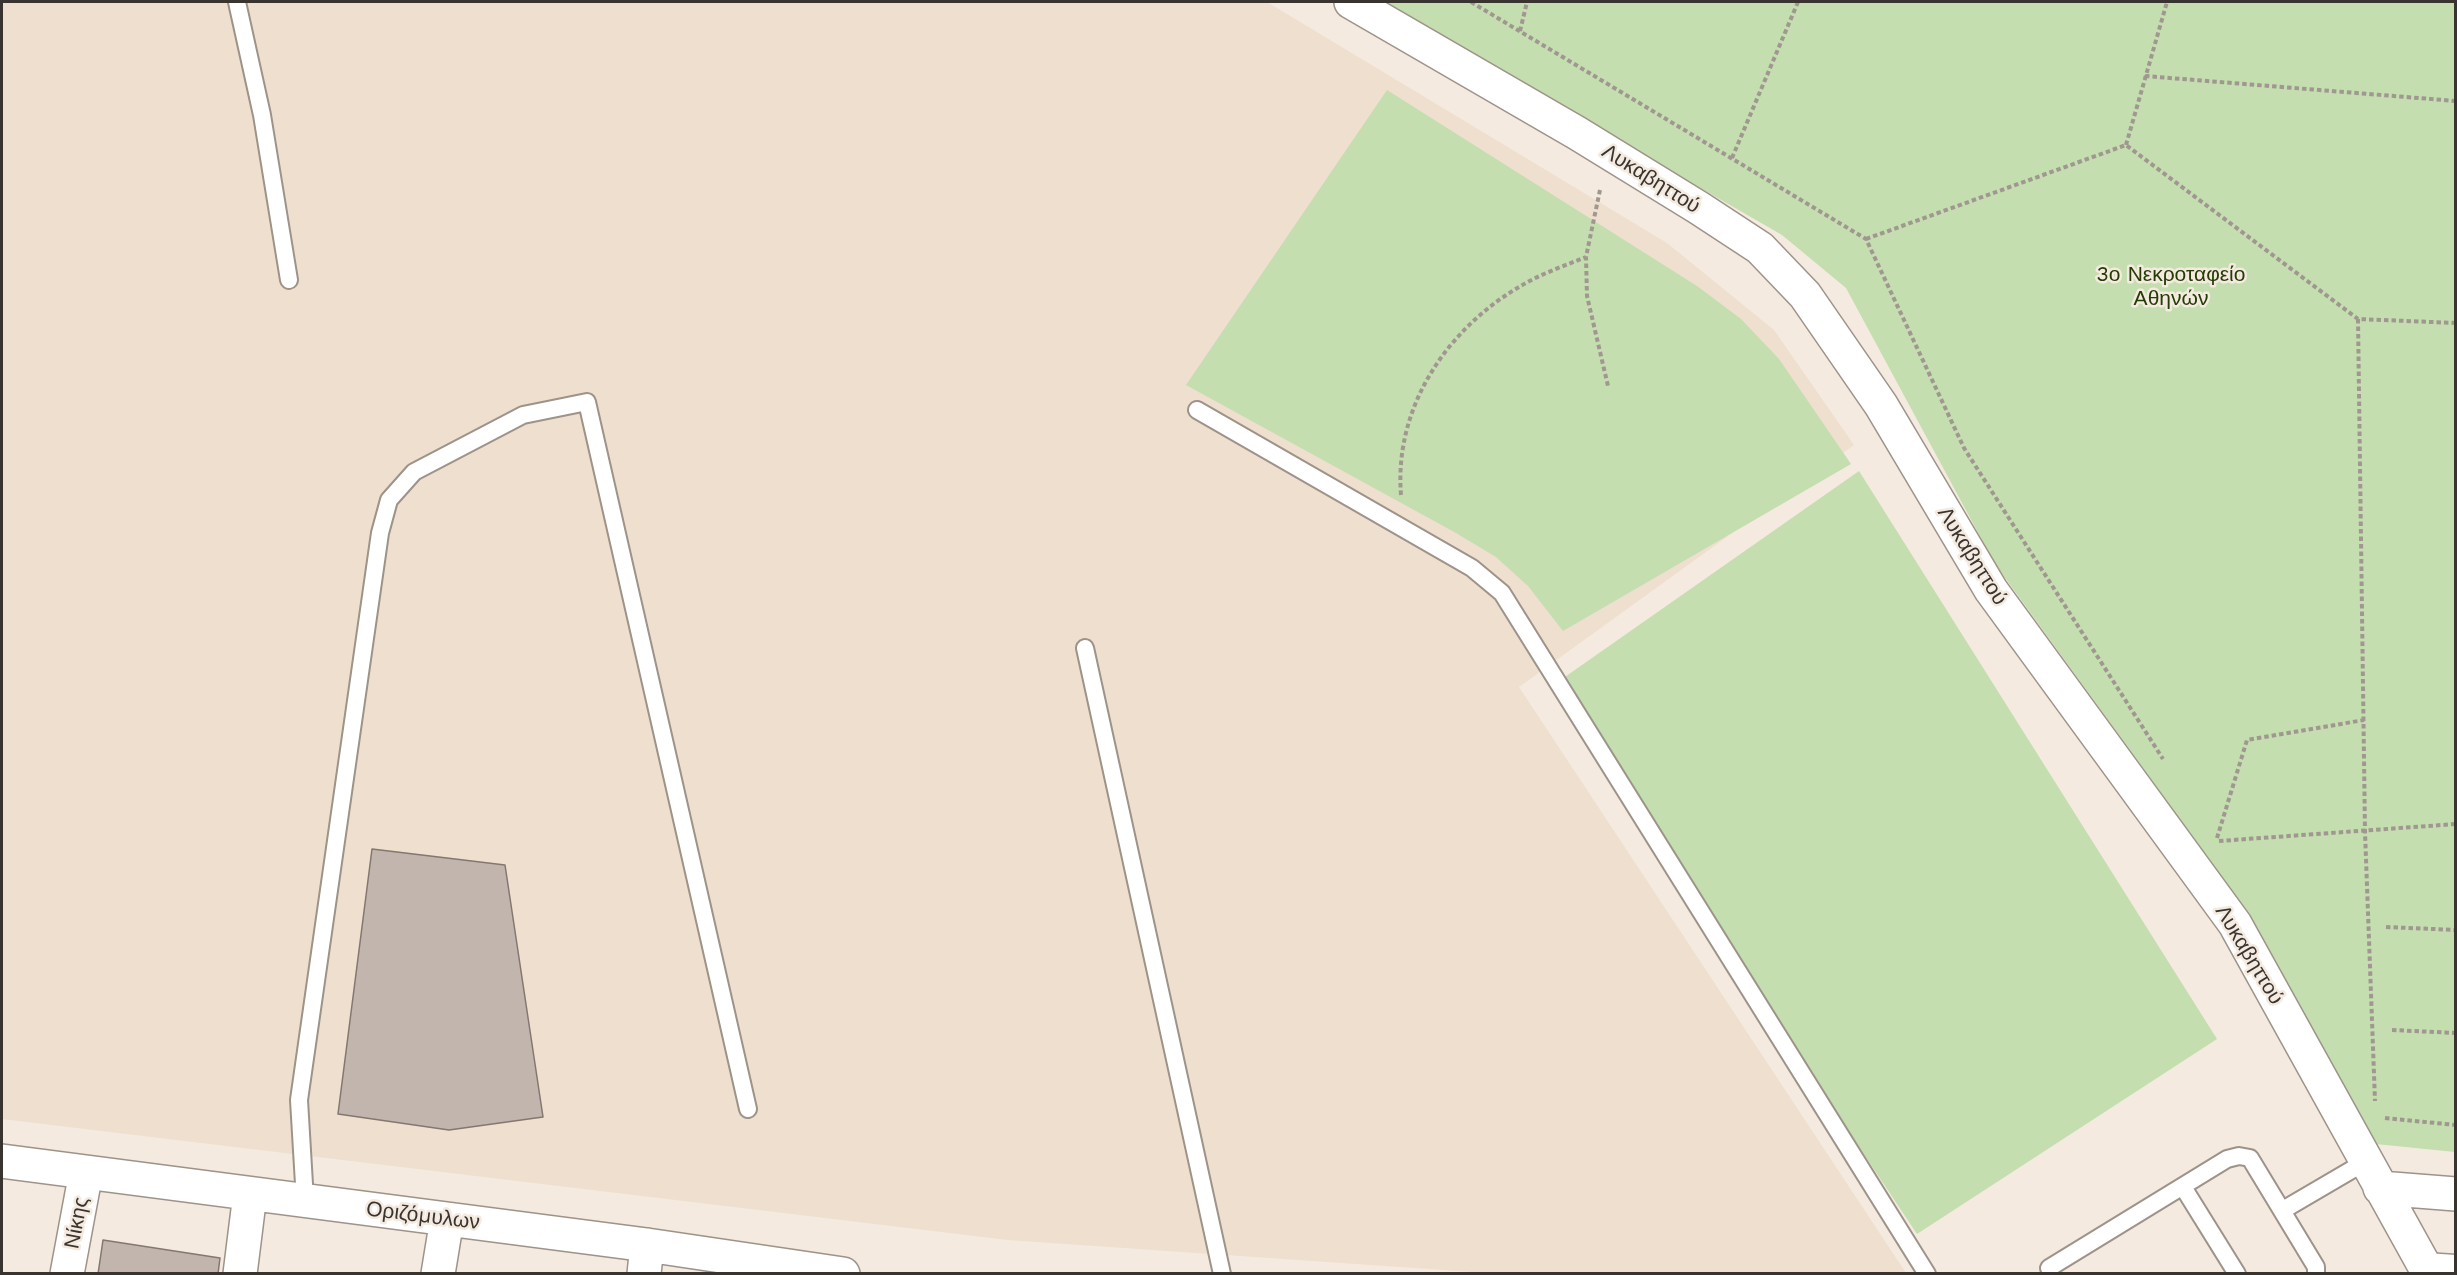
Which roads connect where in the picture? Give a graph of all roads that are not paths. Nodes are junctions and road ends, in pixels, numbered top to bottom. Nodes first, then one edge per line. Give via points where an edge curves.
1 (237, 2) edge
2 (1351, 2) edge
3 (289, 280) dead end
4 (1197, 410) dead end
5 (1085, 648) dead end
6 (748, 1109) dead end
7 (2, 1161) edge
8 (86, 1172) junction
9 (2373, 1175) junction
10 (2182, 1187) junction
11 (250, 1194) junction
12 (2456, 1194) edge
13 (305, 1201) junction
14 (2283, 1210) junction
15 (447, 1219) junction
16 (646, 1259) edge
17 (2049, 1268) dead end
18 (2436, 1268) edge
19 (67, 1274) edge
20 (240, 1274) edge
21 (438, 1274) edge
22 (843, 1274) edge
23 (1222, 1274) edge
24 (1927, 1274) edge
25 (2237, 1274) edge
26 (2316, 1274) edge

1 - 3 lane via 262,115
2 - 9 street, Λυκαβηττού via 1610,153 1760,248 1805,295 1881,405 1991,590 2235,924
4 - 24 lane via 1472,568 1502,593
5 - 23 lane
6 - 13 lane via 587,402 523,415 414,472 389,500 380,533 299,1100
7 - 8 street, Οριζόμυλων
8 - 11 street, Οριζόμυλων
8 - 19 street, Νίκης
9 - 12 street
9 - 14 lane
9 - 18 street, Λυκαβηττού
10 - 14 lane via 2227,1159 2250,1158
10 - 17 lane
10 - 25 lane
11 - 13 street, Οριζόμυλων
11 - 20 street
13 - 15 street, Οριζόμυλων
14 - 26 lane via 2316,1267
15 - 16 street, Οριζόμυλων
15 - 21 street
16 - 22 street, Οριζόμυλων

